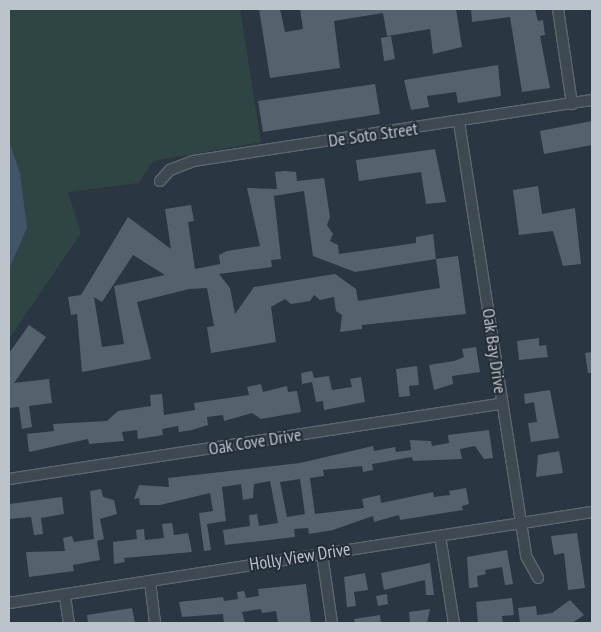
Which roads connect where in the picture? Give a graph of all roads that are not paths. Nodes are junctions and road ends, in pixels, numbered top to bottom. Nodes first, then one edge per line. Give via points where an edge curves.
1 (558, 9) edge
2 (592, 100) edge
3 (572, 104) junction
4 (459, 122) junction
5 (160, 181) dead end
6 (502, 404) junction
7 (9, 479) edge
8 (592, 512) edge
9 (521, 524) junction
10 (440, 536) junction
11 (322, 554) junction
12 (538, 578) dead end
13 (150, 581) junction
14 (65, 596) junction
15 (9, 603) edge
16 (69, 623) edge
17 (155, 623) edge
18 (332, 623) edge
19 (454, 623) edge

1 - 3 street
2 - 3 street, De Soto Street
3 - 4 street, De Soto Street
4 - 5 street, De Soto Street via 193,161 170,170
4 - 6 street, Oak Bay Drive
6 - 7 street, Oak Cove Drive
6 - 9 street, Oak Bay Drive
8 - 9 street, Holly View Drive
9 - 10 street, Holly View Drive
9 - 12 street, Oak Bay Drive via 526,556
10 - 11 street, Holly View Drive
10 - 19 street
11 - 13 street, Holly View Drive
11 - 18 street
13 - 14 street, Holly View Drive
13 - 17 street
14 - 15 street, Holly View Drive
14 - 16 street

